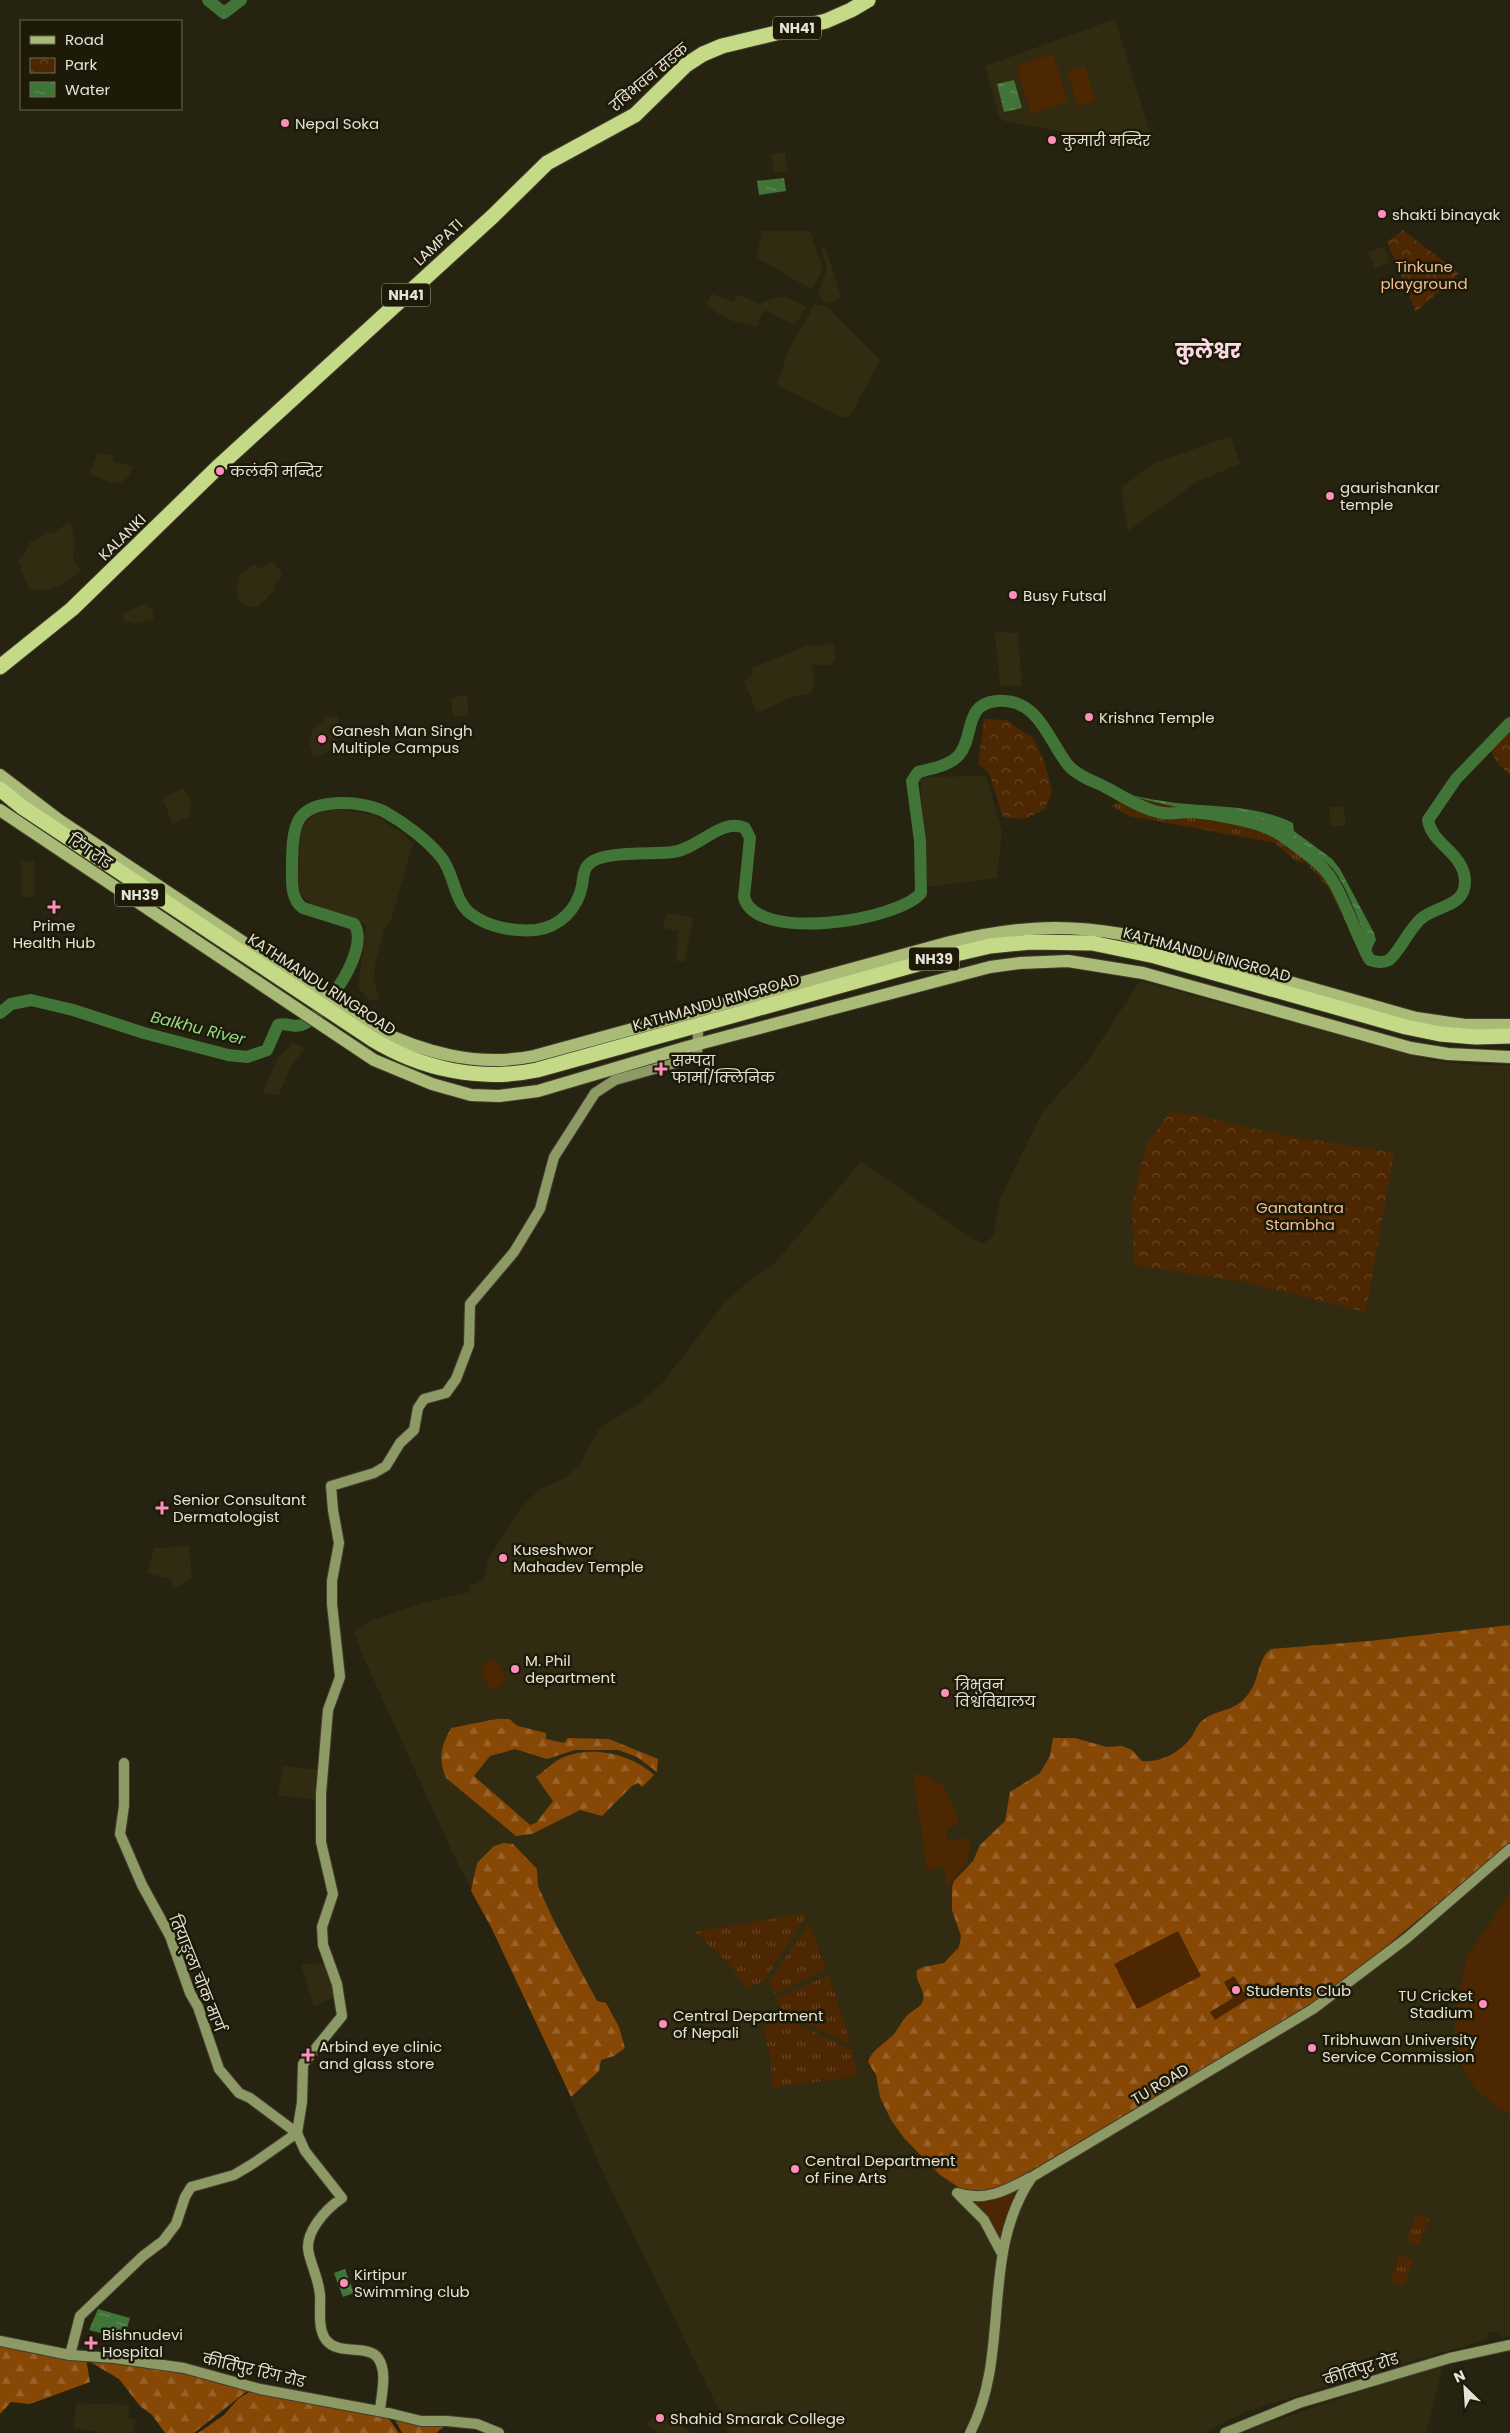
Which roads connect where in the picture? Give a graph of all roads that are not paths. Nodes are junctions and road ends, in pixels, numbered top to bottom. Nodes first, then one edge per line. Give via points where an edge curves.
1 (868, 0) edge
2 (547, 163) joint
3 (264, 427) joint
4 (0, 667) edge
5 (0, 775) edge
6 (0, 789) edge
7 (0, 799) edge
8 (0, 810) edge
9 (284, 984) junction
10 (1510, 1025) edge
11 (347, 1027) junction
12 (1510, 1036) edge
13 (698, 1039) junction
14 (1510, 1043) edge
15 (580, 1056) junction
16 (1510, 1057) edge
17 (124, 1763) dead end
18 (1510, 1849) edge
19 (297, 2133) junction
20 (1032, 2177) junction
21 (1001, 2252) junction
22 (0, 2341) edge
23 (1510, 2345) edge
24 (70, 2354) junction
25 (380, 2411) junction
26 (499, 2433) edge
27 (970, 2433) edge
28 (1225, 2433) edge

1 - 2 highway, रबिभवन सडक / NH41 via 826,20 722,46 686,65 635,116
2 - 3 highway, LAMPATI / NH41
3 - 4 highway, KALANKI / NH41 via 219,466 72,609
5 - 9 main road
6 - 9 highway, KATHMANDU RINGROAD / NH39
7 - 9 highway, KATHMANDU RINGROAD / NH39
8 - 9 main road, रिंग रोड via 262,985
9 - 11 highway, KATHMANDU RINGROAD / NH39
10 - 15 main road via 1465,1025 1416,1018 1121,934 1066,926 1009,931 950,942
11 - 13 main road via 374,1060 432,1084 471,1094 499,1096 538,1091
11 - 15 main road via 371,1027 406,1043 470,1060
11 - 15 highway, KATHMANDU RINGROAD / NH39 via 393,1059 456,1080 495,1084 511,1082
12 - 15 highway, KATHMANDU RINGROAD / NH39 via 1440,1034 1155,956 1102,945 1051,941 990,946 943,957
13 - 14 highway, KATHMANDU RINGROAD / NH39 via 969,958 1054,949 1109,954 1139,961 1398,1033 1458,1042
13 - 15 highway, KATHMANDU RINGROAD / NH39
13 - 16 main road via 990,967 1068,961 1143,973 1411,1048 1448,1054
13 - 19 street via 697,1057 615,1080 595,1093 554,1157 540,1209 514,1252 470,1304 469,1345 456,1379 446,1393 424,1399 418,1408 414,1430 400,1443 386,1466 331,1486 339,1543 332,1581 332,1604 340,1677 328,1710 322,1794 321,1842 333,1894 322,1927 322,1945 336,1984 342,2016 303,2064
17 - 19 street, तियाङ्ला चोक मार्ग via 120,1834 138,1877 170,1936 219,2070 239,2094 250,2098
18 - 20 street, TU ROAD via 1407,1938 1313,2009
19 - 24 street via 234,2175 191,2187 176,2224 163,2241 80,2316
19 - 25 street via 305,2151 342,2198 313,2228 308,2241 308,2252 320,2292 322,2333 334,2346 371,2352 378,2358 383,2376
20 - 21 street, TU ROAD via 1016,2205
20 - 21 street via 991,2195 968,2197 957,2193 984,2220
21 - 27 street, TU ROAD via 987,2384
22 - 24 street, कीर्तिपुर रिंग रोड
23 - 28 street, कीर्तिपुर रोड via 1450,2358 1299,2403
24 - 25 street, कीर्तिपुर रिंग रोड via 184,2368 260,2389
25 - 26 street, कीर्तिपुर रिंग रोड via 421,2421 477,2424

